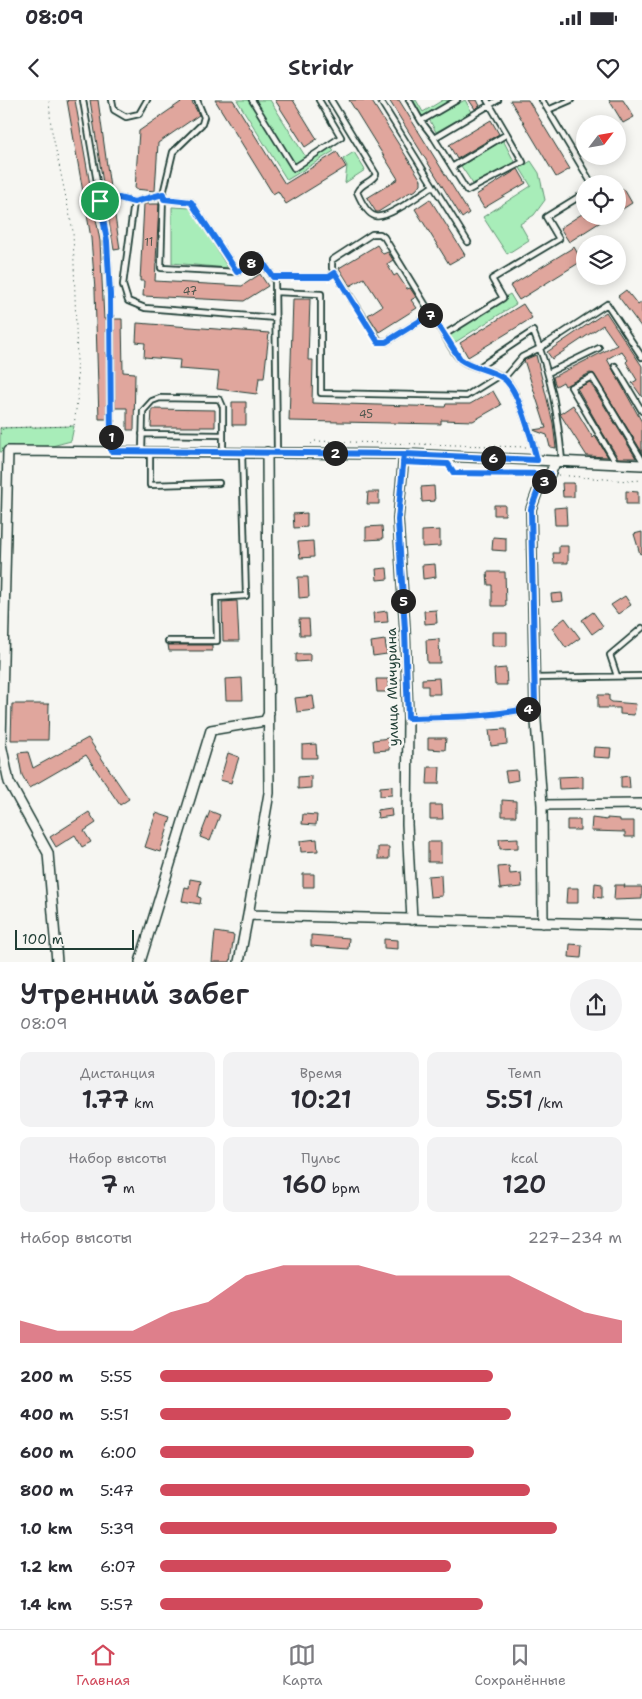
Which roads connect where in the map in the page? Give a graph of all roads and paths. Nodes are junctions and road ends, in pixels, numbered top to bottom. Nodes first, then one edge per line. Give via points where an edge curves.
1 (49, 100) edge
2 (83, 100) edge
3 (112, 100) edge
4 (147, 100) edge
5 (197, 100) edge
6 (252, 100) edge
7 (319, 100) edge
8 (331, 100) edge
9 (380, 100) edge
10 (409, 100) edge
11 (457, 100) edge
12 (498, 100) edge
13 (542, 100) edge
14 (571, 100) edge
15 (488, 102) edge
16 (548, 110) junction
17 (421, 121) junction
18 (508, 134) junction
19 (434, 138) junction
20 (452, 168) junction
21 (587, 175) edge
22 (433, 186) junction
23 (164, 197) junction
24 (576, 199) edge
25 (100, 201) junction
26 (134, 202) junction
27 (468, 242) dead end
28 (237, 272) junction
29 (335, 273) junction
30 (273, 277) junction
31 (275, 292) junction
32 (431, 314) junction
33 (276, 318) junction
34 (444, 334) junction
35 (540, 348) junction
36 (599, 348) dead end
37 (642, 357) edge
38 (615, 366) dead end
39 (479, 367) junction
40 (548, 373) junction
41 (498, 376) junction
42 (504, 378) junction
43 (642, 411) edge
44 (0, 428) edge
45 (3, 428) junction
46 (0, 434) edge
47 (142, 434) junction
48 (223, 435) junction
49 (308, 446) dead end
50 (534, 447) junction
51 (4, 451) edge
52 (111, 451) junction
53 (146, 451) junction
54 (223, 452) junction
55 (242, 452) junction
56 (266, 452) junction
57 (277, 452) junction
58 (404, 454) junction
59 (537, 460) junction
60 (642, 460) edge
61 (559, 461) junction
62 (448, 464) dead end
63 (617, 465) junction
64 (642, 465) edge
65 (550, 474) junction
66 (642, 480) edge
67 (219, 483) dead end
68 (642, 628) edge
69 (168, 641) dead end
70 (617, 676) junction
71 (642, 676) edge
72 (534, 678) junction
73 (1, 690) edge
74 (535, 707) junction
75 (269, 712) junction
76 (408, 718) junction
77 (542, 804) junction
78 (642, 804) edge
79 (248, 915) junction
80 (412, 920) junction
81 (543, 923) junction
82 (642, 925) edge
83 (57, 962) edge
84 (140, 962) edge
85 (239, 962) edge

1 - 45 path via 51,127 73,231 78,393 74,426
2 - 25 lane
3 - 4 lane via 114,110 126,117 139,114
5 - 23 lane via 204,117 202,124 173,152
6 - 7 lane via 294,168 341,137
8 - 22 lane via 376,174 357,192 371,214 377,217 388,214
9 - 22 lane
10 - 17 lane
11 - 17 lane
12 - 15 lane
13 - 16 lane
14 - 16 lane
15 - 18 lane
15 - 19 lane
16 - 21 lane
17 - 19 lane
18 - 20 lane
18 - 20 lane via 523,162 467,191
19 - 20 lane
22 - 27 lane
23 - 26 lane
23 - 28 lane via 191,202
23 - 28 lane via 161,268
24 - 34 lane via 546,217 559,239 492,279 503,298
25 - 26 lane via 119,198
25 - 52 lane via 107,241 110,295
26 - 33 lane via 123,285 128,301 145,308
28 - 30 lane via 260,258
29 - 30 lane via 329,277
29 - 32 lane via 378,342 386,342
29 - 32 lane via 331,264 335,257 372,234 380,234
30 - 31 lane
31 - 33 lane
31 - 41 lane via 321,294 321,394 466,396
32 - 34 lane
33 - 57 lane
34 - 39 lane via 460,359
35 - 37 lane via 607,304
35 - 39 lane via 533,331
35 - 40 lane
35 - 42 lane via 522,357
36 - 40 lane
38 - 43 lane
39 - 41 lane
40 - 61 lane via 558,421
41 - 42 lane
42 - 50 lane via 513,390
44 - 45 path
45 - 46 path
47 - 48 lane
47 - 48 lane via 143,411 160,398 217,399 222,402
47 - 53 lane
48 - 54 lane
49 - 50 path via 315,441
50 - 59 lane
51 - 52 street
51 - 73 street
52 - 53 street
53 - 54 street
53 - 67 lane via 150,485
54 - 55 street
55 - 56 street
55 - 69 lane via 246,596 216,598 217,641
56 - 57 street
56 - 75 street
57 - 58 street
58 - 59 street
58 - 76 street, улица Мичурина via 398,520
59 - 61 street
60 - 63 lane via 592,377 571,387
61 - 63 street
61 - 65 street
62 - 65 path via 454,473
63 - 64 street
65 - 66 path
65 - 72 street via 538,490 531,509
68 - 70 lane via 610,655
70 - 71 lane
70 - 72 lane
72 - 74 street
73 - 83 street via 1,744 9,782 48,853
74 - 76 lane via 472,716
74 - 77 street
75 - 79 street via 269,793
75 - 84 street via 265,721 211,730
76 - 80 street, улица Мичурина via 407,824
77 - 78 street
77 - 81 street
79 - 80 street
79 - 85 street
80 - 81 street
81 - 82 street

